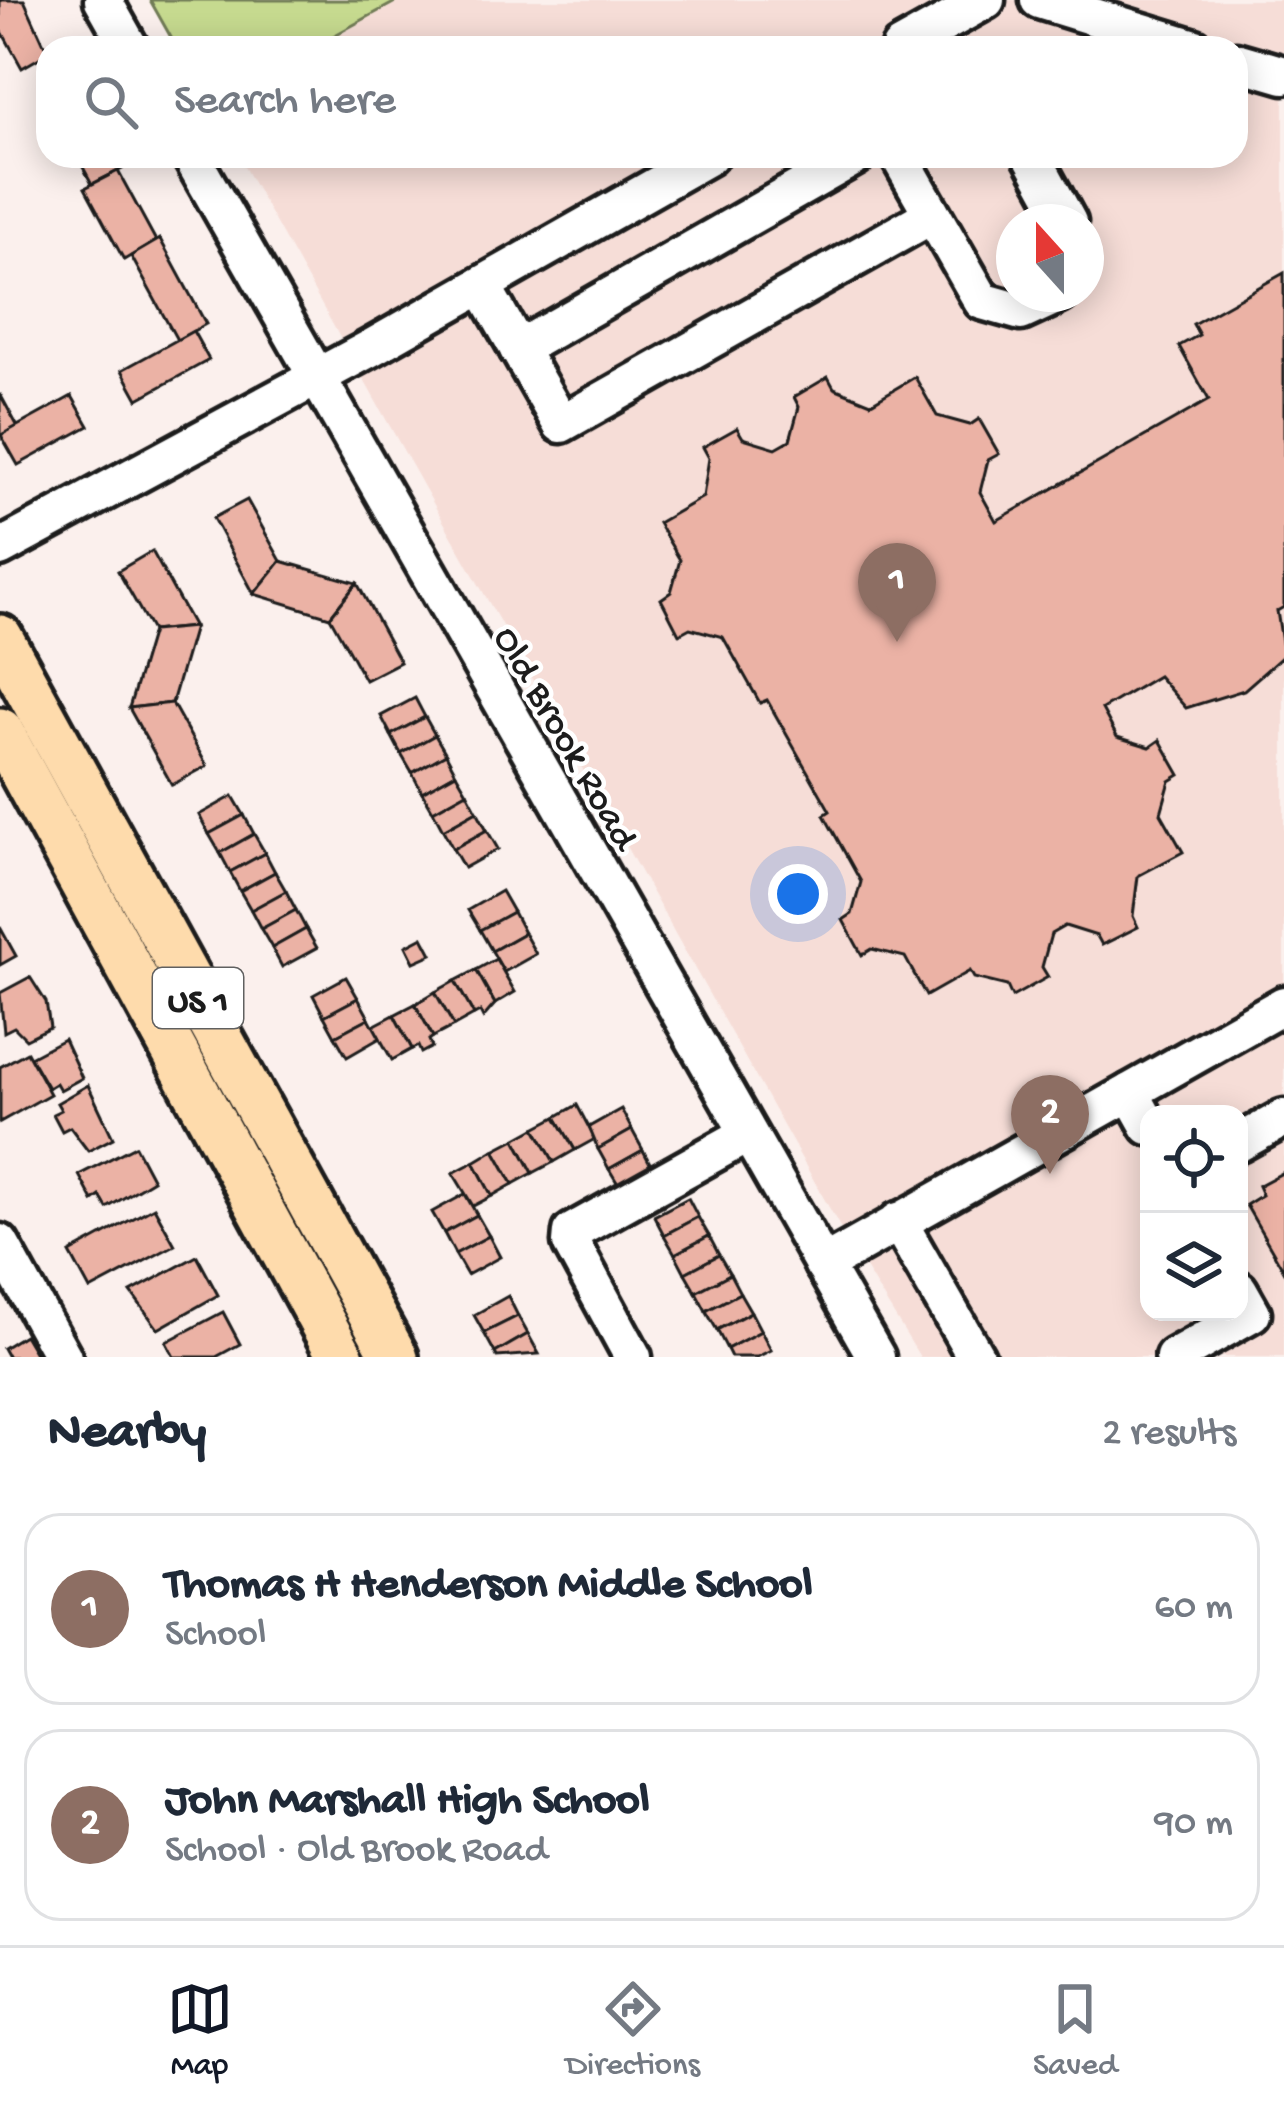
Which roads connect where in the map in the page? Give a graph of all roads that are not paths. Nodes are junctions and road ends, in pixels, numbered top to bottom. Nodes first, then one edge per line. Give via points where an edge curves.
1 (103, 0) edge
2 (1039, 0) edge
3 (972, 21) edge
4 (123, 36) edge
5 (932, 36) edge
6 (1156, 36) edge
7 (1248, 64) edge
8 (1284, 75) edge
9 (198, 168) edge
10 (688, 168) edge
11 (835, 168) edge
12 (905, 168) edge
13 (1039, 168) edge
14 (1058, 204) edge
15 (930, 216) junction
16 (482, 286) junction
17 (996, 305) edge
18 (518, 349) junction
19 (316, 379) junction
20 (0, 548) edge
21 (0, 638) edge
22 (0, 731) edge
23 (1284, 1005) edge
24 (1130, 1092) junction
25 (1140, 1110) edge
26 (1284, 1118) edge
27 (748, 1133) junction
28 (1248, 1138) edge
29 (898, 1221) junction
30 (0, 1243) edge
31 (823, 1265) junction
32 (1238, 1321) edge
33 (62, 1357) edge
34 (341, 1357) edge
35 (395, 1357) edge
36 (633, 1357) edge
37 (876, 1357) edge
38 (976, 1357) edge
39 (1174, 1357) edge

1 - 4 street
2 - 6 street
3 - 5 street
7 - 8 street
9 - 19 street, Old Brook Road
10 - 16 street
11 - 18 street
12 - 15 street
13 - 14 street
15 - 17 street via 982,301
15 - 18 street via 561,424
16 - 18 street
16 - 19 street
19 - 20 street
19 - 27 street, Old Brook Road
21 - 35 main road, US 1
22 - 34 main road, US 1
23 - 24 street
24 - 25 street
24 - 29 street
26 - 28 street
27 - 31 street, Old Brook Road
27 - 36 street via 572,1232
29 - 31 street
29 - 38 street
30 - 33 street
31 - 37 street, Old Brook Road
32 - 39 street

